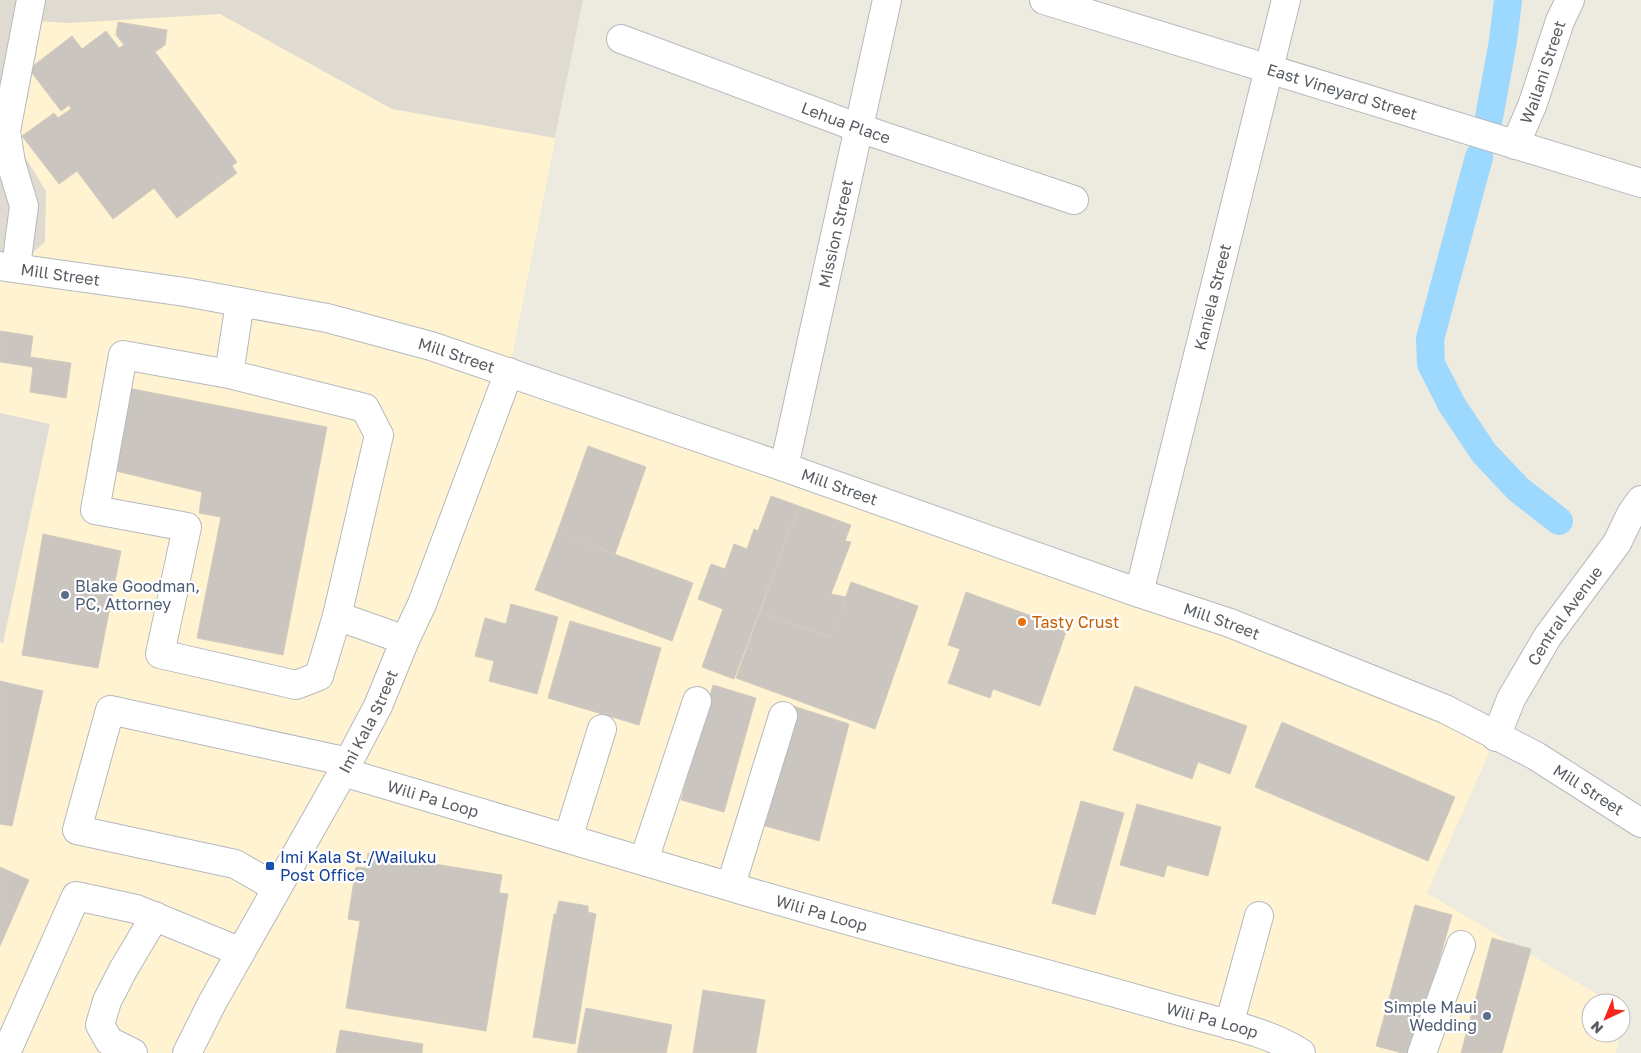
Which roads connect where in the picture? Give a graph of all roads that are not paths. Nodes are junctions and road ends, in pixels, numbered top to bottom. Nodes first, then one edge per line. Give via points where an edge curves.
1 (31, 0) edge
2 (887, 0) edge
3 (1044, 0) edge
4 (1286, 0) edge
5 (1570, 0) edge
6 (620, 39) dead end
7 (1268, 68) junction
8 (860, 128) junction
9 (1516, 145) junction
10 (1641, 183) edge
11 (1074, 200) dead end
12 (8, 266) edge
13 (240, 302) junction
14 (509, 372) junction
15 (230, 374) junction
16 (784, 467) junction
17 (1638, 510) edge
18 (1140, 593) junction
19 (337, 616) junction
20 (405, 640) junction
21 (698, 701) dead end
22 (783, 716) dead end
23 (602, 730) dead end
24 (1496, 737) junction
25 (345, 767) junction
26 (1641, 823) edge
27 (568, 838) junction
28 (644, 860) junction
29 (731, 886) junction
30 (277, 888) junction
31 (155, 916) junction
32 (1259, 916) dead end
33 (1461, 944) dead end
34 (241, 952) junction
35 (1229, 1025) junction
36 (121, 1051) edge
37 (6, 1053) edge
38 (187, 1053) edge
39 (1301, 1053) edge
40 (1422, 1053) edge

1 - 12 street via 6,131 24,206
2 - 8 street, Mission Street
3 - 7 street, East Vineyard Street
4 - 7 street, Kaniela Street
5 - 9 street, Wailani Street
6 - 8 street, Lehua Place
7 - 9 street, East Vineyard Street
7 - 18 street, Kaniela Street
8 - 11 street, Lehua Place
8 - 16 street, Mission Street
9 - 10 street, East Vineyard Street
12 - 13 street, Mill Street
13 - 14 street, Mill Street via 346,323
13 - 15 street
14 - 16 street, Mill Street
14 - 20 street, Imi Kala Street via 422,604
15 - 19 street via 365,408 380,435
15 - 19 street via 124,355 95,510 187,527 160,654 296,684 320,676
16 - 18 street, Mill Street
17 - 24 street, Central Avenue via 1548,636 1511,699
18 - 24 street, Mill Street via 1230,624 1445,709
19 - 20 street
20 - 25 street, Imi Kala Street via 378,706
21 - 28 street
22 - 29 street
23 - 27 street
24 - 26 street, Mill Street via 1536,756
25 - 27 street, Wili Pa Loop
25 - 30 street, Imi Kala Street
25 - 30 street, Wili Pa Loop via 110,710 77,830 236,864
27 - 28 street, Wili Pa Loop
28 - 29 street, Wili Pa Loop
29 - 35 street, Wili Pa Loop
30 - 34 street, Imi Kala Street
31 - 34 street
31 - 36 street via 107,1001 100,1025 109,1041
31 - 37 street via 76,896
32 - 35 street
33 - 40 street
34 - 38 street, Imi Kala Street
35 - 39 street, Wili Pa Loop via 1271,1037

